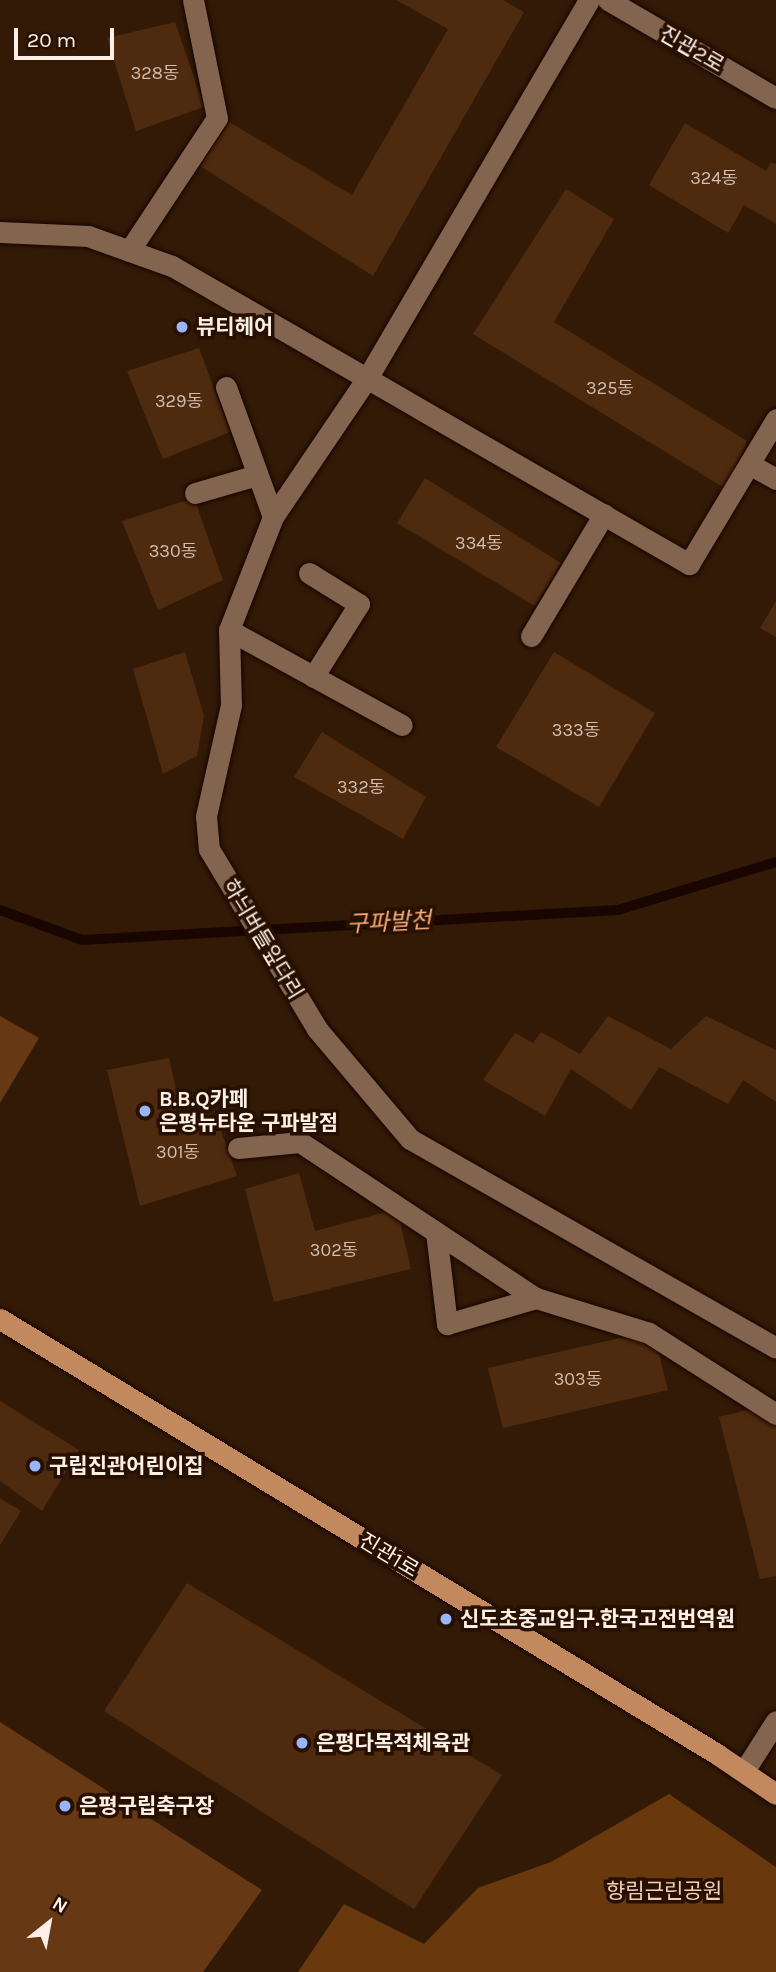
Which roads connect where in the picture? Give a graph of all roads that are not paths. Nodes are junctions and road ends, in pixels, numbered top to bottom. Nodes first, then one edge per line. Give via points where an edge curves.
1 (192, 0) edge
2 (589, 0) edge
3 (608, 0) edge
4 (776, 98) edge
5 (0, 232) edge
6 (129, 251) junction
7 (368, 378) junction
8 (226, 387) dead end
9 (776, 419) edge
10 (749, 464) junction
11 (257, 475) junction
12 (776, 479) edge
13 (195, 493) dead end
14 (604, 514) junction
15 (273, 517) junction
16 (309, 573) dead end
17 (229, 630) junction
18 (531, 636) dead end
19 (313, 677) junction
20 (402, 725) dead end
21 (238, 1148) dead end
22 (436, 1232) junction
23 (536, 1298) junction
24 (0, 1319) edge
25 (776, 1348) edge
26 (776, 1415) edge
27 (776, 1721) edge
28 (744, 1771) junction
29 (776, 1794) edge

1 - 6 street via 218,118
2 - 7 street
3 - 4 street, 진관2로
5 - 6 street via 88,236
6 - 7 street via 172,266
7 - 14 street
7 - 15 street
8 - 11 street
9 - 10 street
10 - 12 street
10 - 14 street via 689,564
11 - 13 street
11 - 15 street
14 - 18 street
15 - 17 street
16 - 19 street via 359,604
17 - 19 street
17 - 25 street, 하늬버들잎다리 via 230,705 206,816 209,849 317,1029 410,1139
19 - 20 street
21 - 22 street via 300,1143
22 - 23 street
22 - 23 street via 447,1324
23 - 26 street via 649,1333
24 - 28 main road, 진관1로
27 - 28 street
28 - 29 main road, 진관1로

